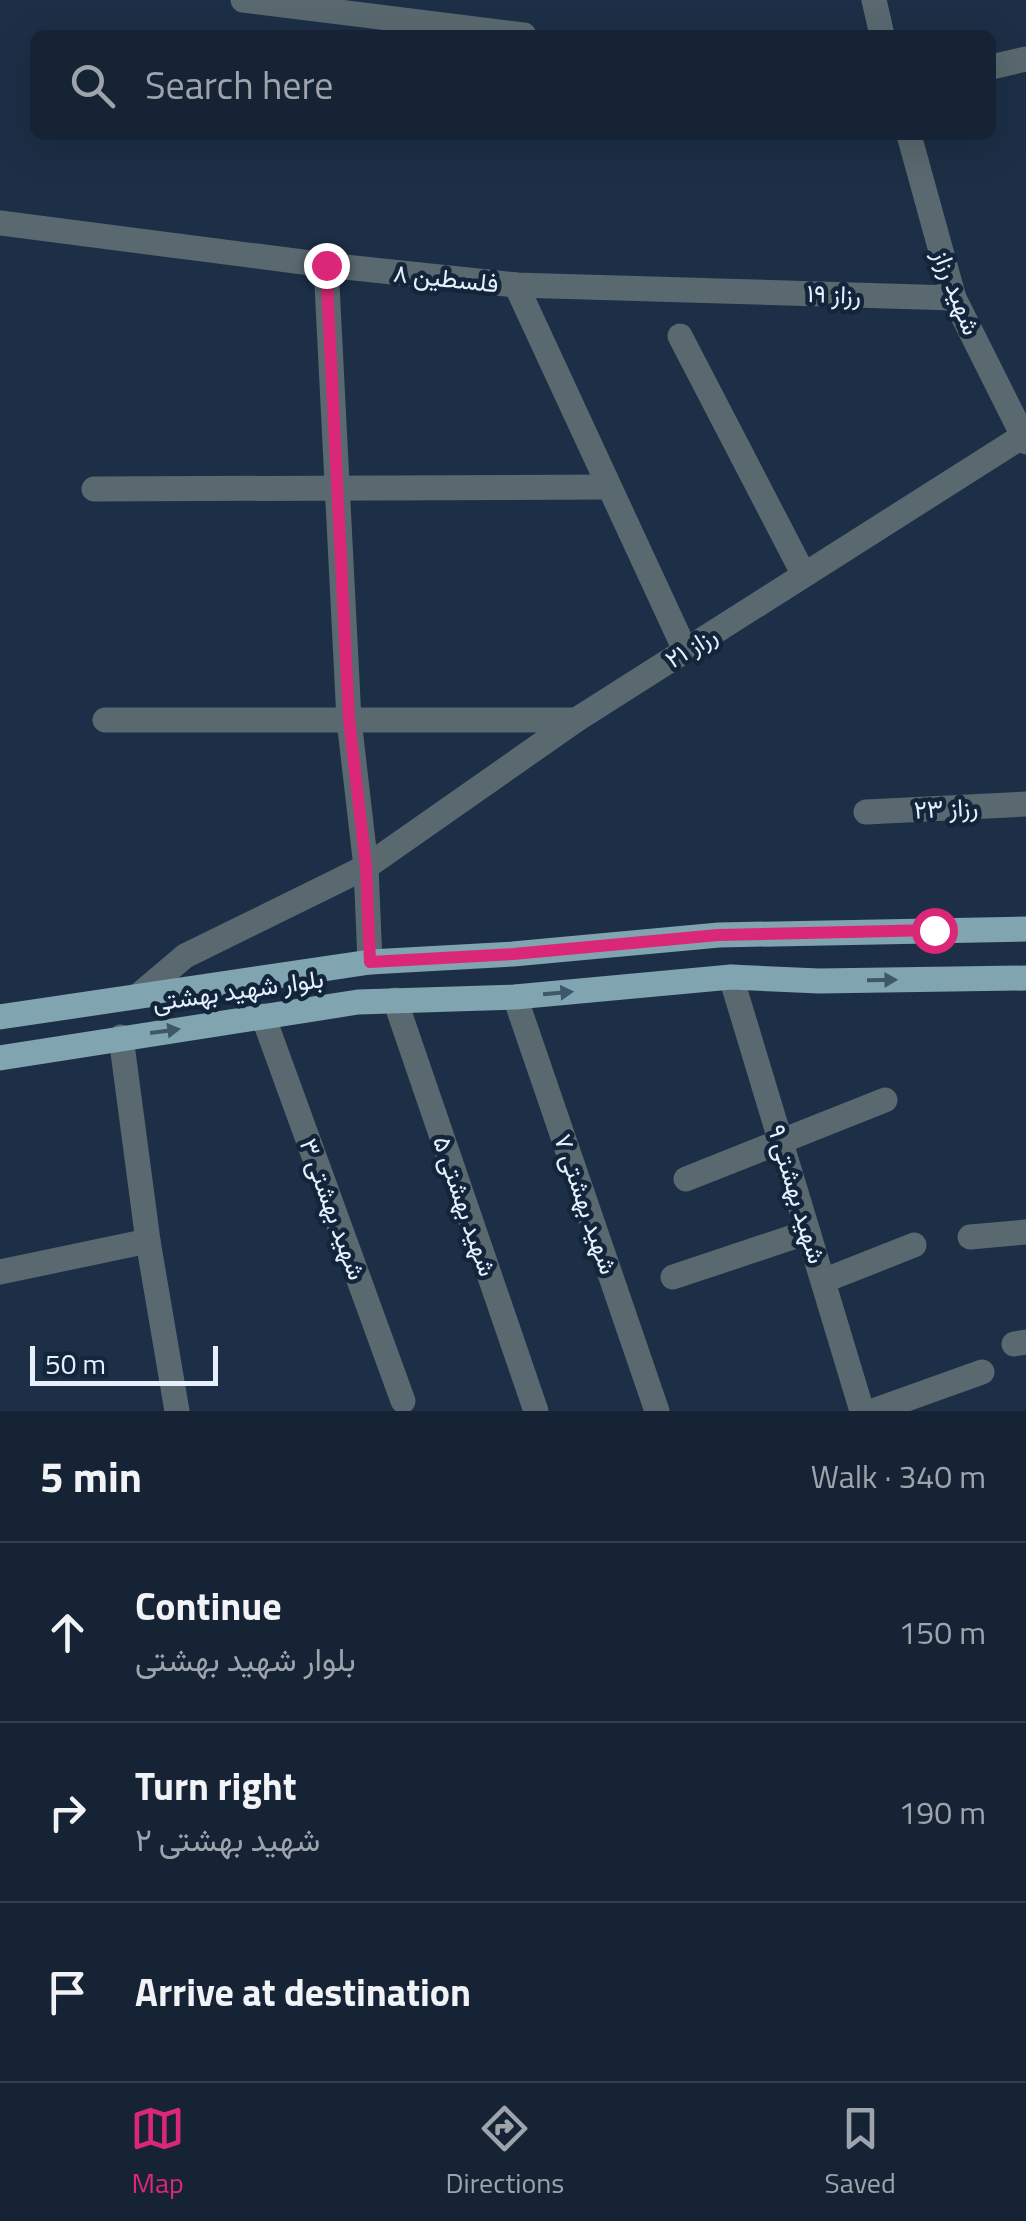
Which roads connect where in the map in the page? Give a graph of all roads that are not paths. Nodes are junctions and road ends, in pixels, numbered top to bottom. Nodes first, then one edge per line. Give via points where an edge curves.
1 (243, 0) edge
2 (874, 0) edge
3 (484, 30) edge
4 (881, 30) edge
5 (1026, 59) edge
6 (996, 67) edge
7 (909, 140) edge
8 (0, 223) edge
9 (326, 265) junction
10 (516, 285) junction
11 (715, 290) joint
12 (954, 298) junction
13 (680, 336) dead end
14 (1024, 439) edge
15 (608, 487) junction
16 (338, 488) junction
17 (94, 490) dead end
18 (804, 575) junction
19 (686, 650) junction
20 (105, 720) dead end
21 (349, 720) junction
22 (576, 720) junction
23 (1026, 804) edge
24 (866, 812) dead end
25 (366, 866) junction
26 (1026, 929) edge
27 (370, 962) junction
28 (730, 977) junction
29 (1026, 978) edge
30 (140, 995) junction
31 (515, 996) junction
32 (395, 1000) junction
33 (263, 1016) junction
34 (6, 1017) edge
35 (122, 1037) junction
36 (7, 1057) edge
37 (885, 1100) dead end
38 (780, 1141) junction
39 (686, 1179) dead end
40 (808, 1232) junction
41 (1026, 1232) edge
42 (970, 1238) dead end
43 (148, 1241) junction
44 (914, 1245) dead end
45 (0, 1272) edge
46 (673, 1276) dead end
47 (823, 1281) junction
48 (982, 1372) dead end
49 (403, 1401) dead end
50 (177, 1411) edge
51 (536, 1411) edge
52 (657, 1411) edge
53 (862, 1411) edge
54 (873, 1411) edge

1 - 3 street
2 - 4 street
5 - 6 street
7 - 12 street, شهید رزاز
8 - 9 street, فلسطین ۸
9 - 10 street, فلسطین ۸
9 - 16 street
10 - 11 street, فلسطین ۸
10 - 15 street
11 - 12 street, رزاز ۱۹
12 - 14 street, شهید رزاز
13 - 18 street
14 - 18 street, رزاز ۲۱
15 - 16 street
15 - 19 street
16 - 17 street
16 - 21 street
18 - 19 street, رزاز ۲۱
19 - 22 street, رزاز ۲۱
20 - 21 street
21 - 22 street
21 - 25 street
22 - 25 street, رزاز ۲۱
23 - 24 street, رزاز ۲۳
25 - 27 street
25 - 30 street, رزاز ۲۱ via 185,956
26 - 27 main road, بلوار شهید بهشتی via 718,935
27 - 30 main road, بلوار شهید بهشتی
28 -> 29 main road, بلوار شهید بهشتی
31 -> 28 main road, بلوار شهید بهشتی
28 - 38 street, شهید بهشتی ۹
30 - 34 main road, بلوار شهید بهشتی
31 - 32 main road, بلوار شهید بهشتی
31 - 52 street, شهید بهشتی ۷
32 - 33 main road, بلوار شهید بهشتی
32 - 51 street, شهید بهشتی ۵
35 -> 33 main road, بلوار شهید بهشتی
33 - 49 street, شهید بهشتی ۳
34 - 36 main road
35 - 36 main road, بلوار شهید بهشتی
35 - 43 street
37 - 38 street
38 - 39 street
38 - 40 street, شهید بهشتی ۹
40 - 46 street
40 - 47 street, شهید بهشتی ۹
41 - 42 street
43 - 45 street
43 - 50 street
44 - 47 street
47 - 53 street, شهید بهشتی ۹
48 - 54 street

